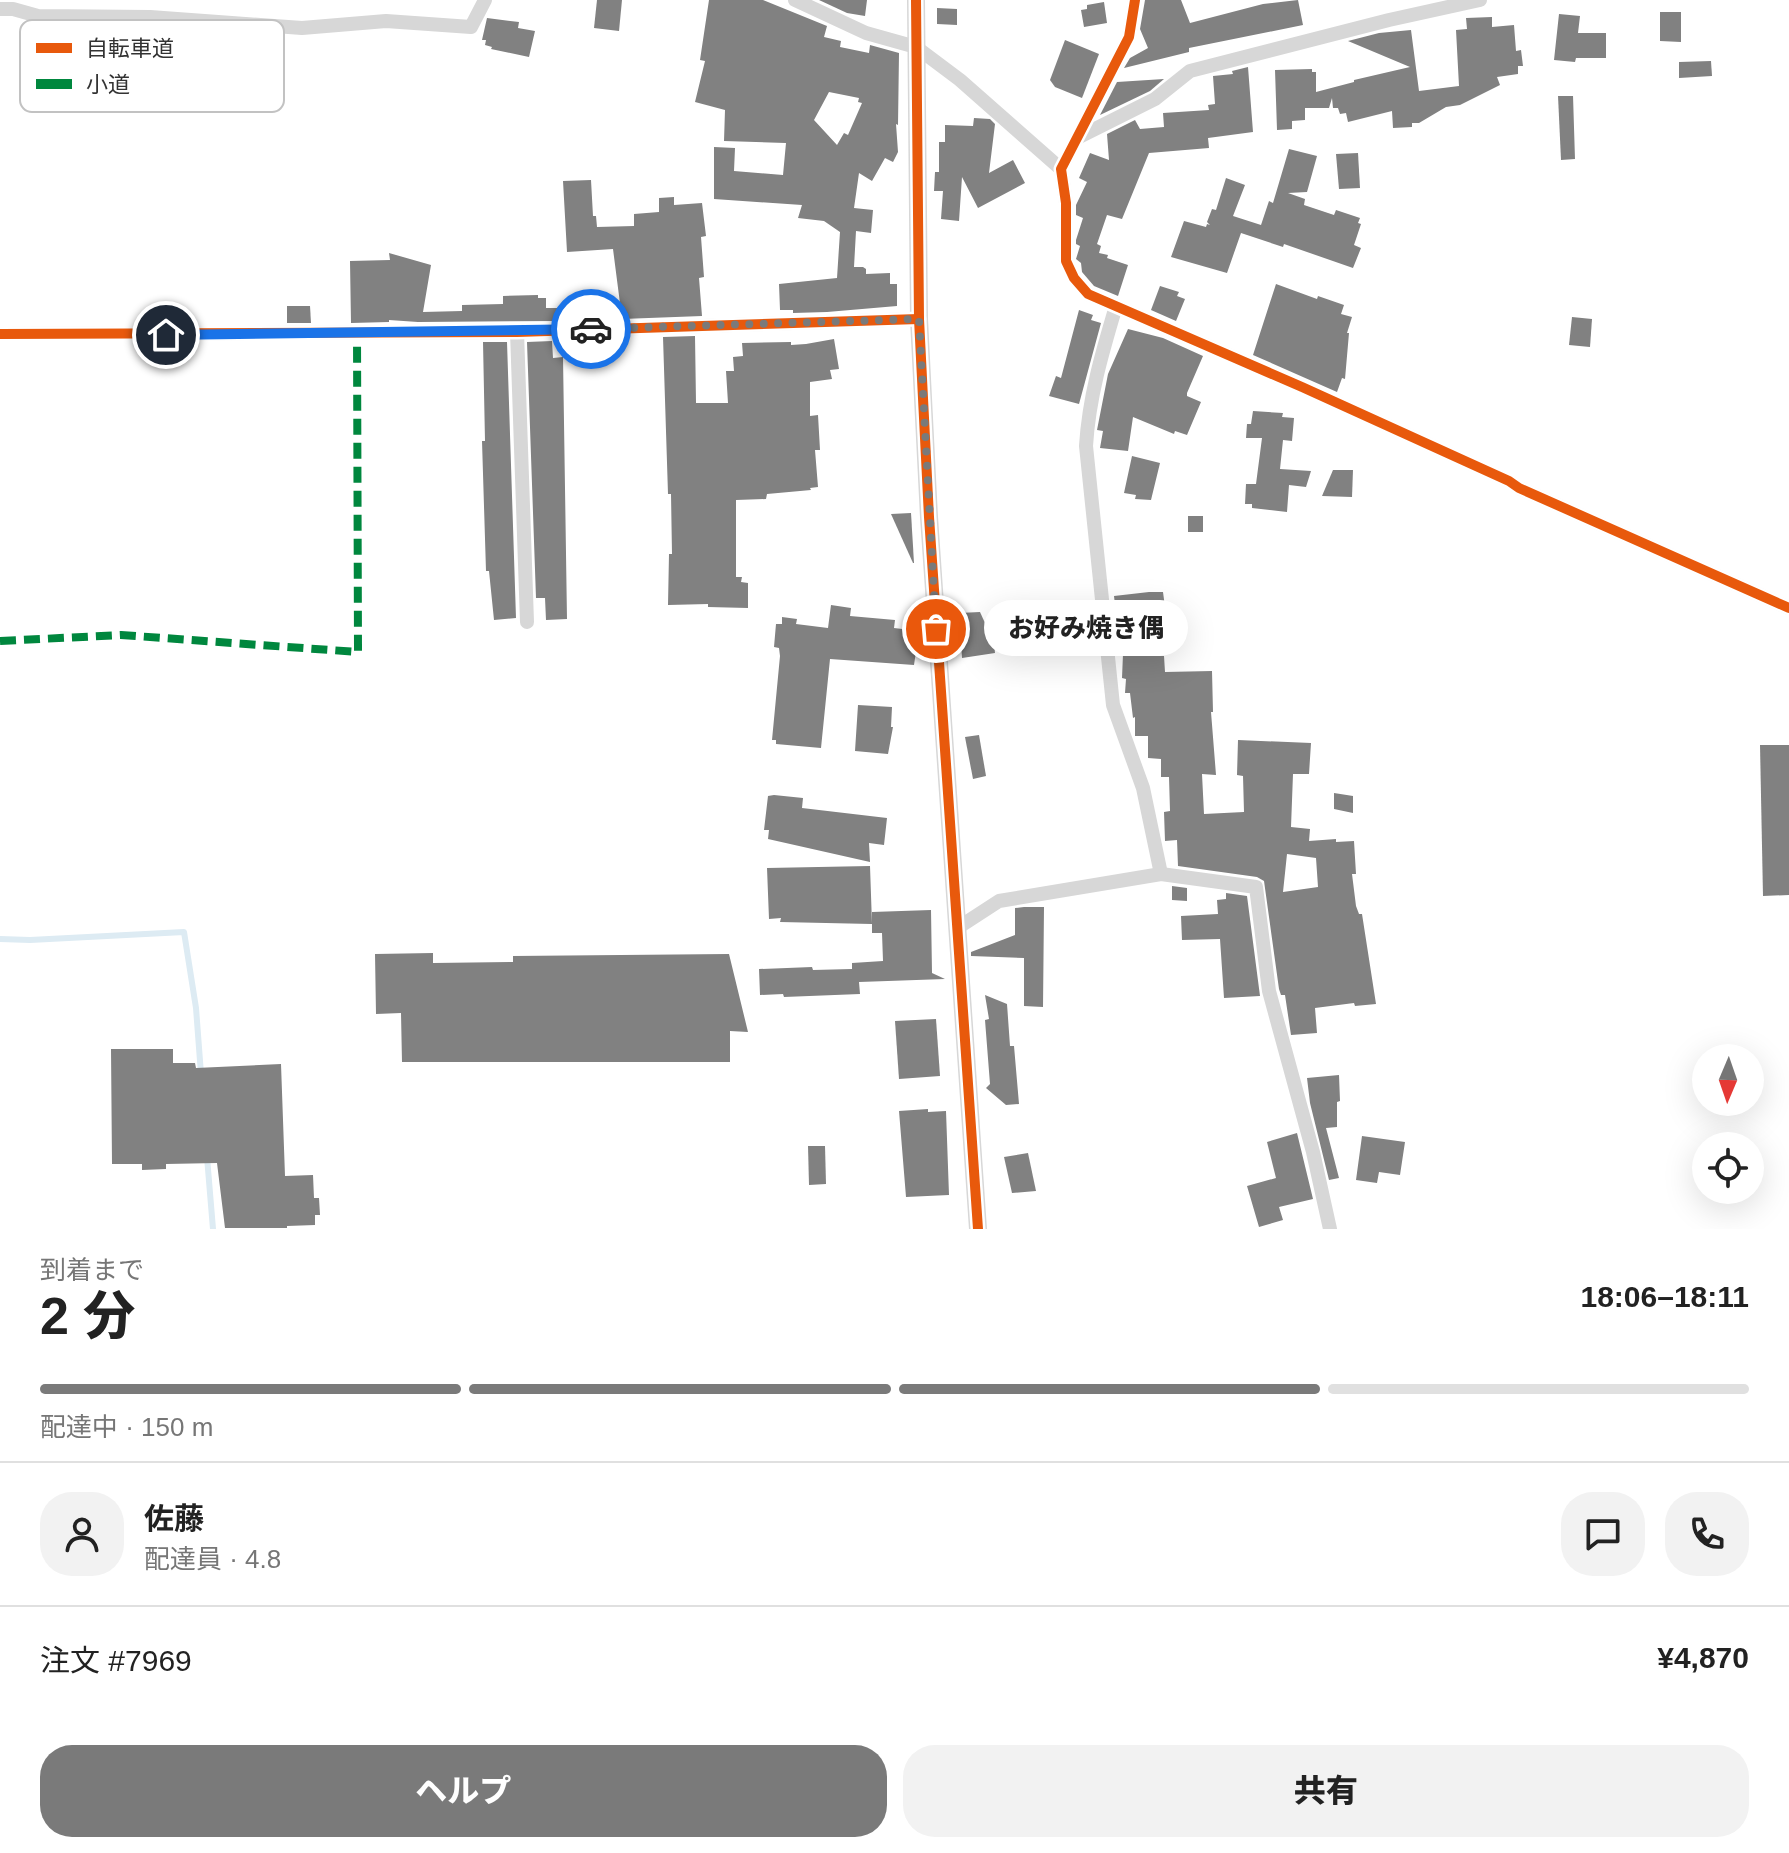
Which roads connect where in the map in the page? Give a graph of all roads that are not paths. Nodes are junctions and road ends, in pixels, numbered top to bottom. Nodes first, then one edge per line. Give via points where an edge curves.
1 (485, 0) edge
2 (795, 0) edge
3 (916, 0) edge
4 (1135, 0) edge
5 (1480, 0) edge
6 (0, 9) edge
7 (191, 20) edge
8 (284, 27) edge
9 (916, 47) junction
10 (1076, 139) junction
11 (1061, 169) junction
12 (1116, 306) junction
13 (919, 319) junction
14 (517, 332) junction
15 (0, 334) edge
16 (1789, 608) edge
17 (527, 622) dead end
18 (1161, 874) junction
19 (959, 927) junction
20 (978, 1229) edge
21 (1330, 1229) edge

1 - 8 street via 471,27 386,21
2 - 9 street via 866,33
3 - 9 street
4 - 10 street via 1129,37
5 - 10 street via 1190,71 1155,99
6 - 7 street via 38,16
9 - 11 street
9 - 13 street
10 - 11 street
11 - 12 street via 1066,261 1088,294
12 - 16 street
12 - 18 street via 1096,372 1086,446 1113,705 1143,788
13 - 14 street
13 - 19 street via 937,657
14 - 15 street
14 - 17 street
18 - 19 street via 999,901
18 - 21 street via 1256,887 1269,991
19 - 20 street

